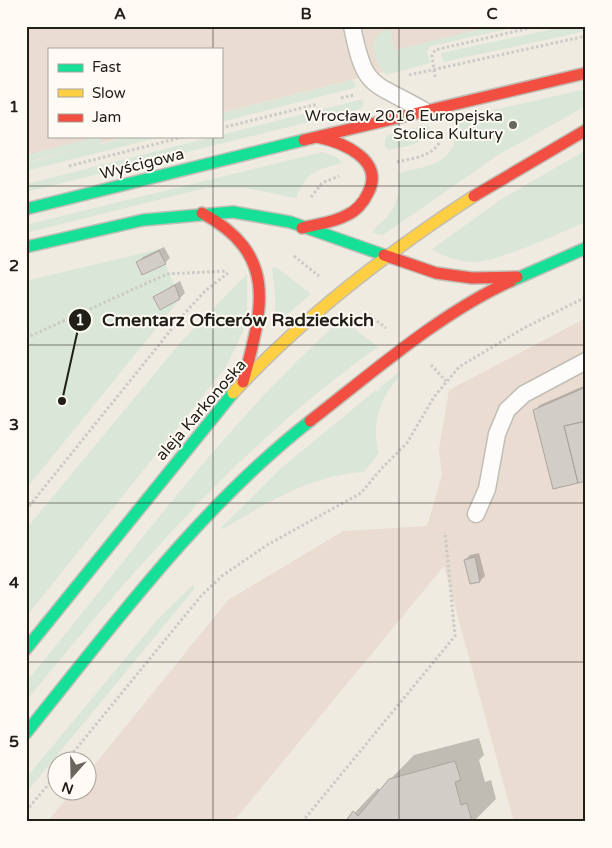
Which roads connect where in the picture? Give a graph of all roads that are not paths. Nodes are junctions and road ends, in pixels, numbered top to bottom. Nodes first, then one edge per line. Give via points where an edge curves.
1 (352, 26) edge
2 (586, 73) edge
3 (423, 110) junction
4 (586, 130) edge
5 (316, 137) junction
6 (26, 209) edge
7 (202, 213) junction
8 (302, 228) junction
9 (26, 247) edge
10 (586, 248) edge
11 (387, 257) junction
12 (517, 277) junction
13 (586, 361) edge
14 (243, 382) junction
15 (476, 514) dead end
16 (26, 648) edge
17 (26, 733) edge

1 - 3 lane via 366,76 384,91
2 - 3 main road, Wyścigowa
3 - 5 main road, Wyścigowa
4 - 11 main road, aleja Karkonoska via 554,146 447,213
5 - 6 main road, Wyścigowa
5 - 8 main road via 354,148 370,168 371,183 362,203 350,214
7 - 8 main road via 258,215
7 - 9 main road via 143,220
7 - 14 main road via 228,228 243,242 255,262 260,283 260,309
8 - 11 main road
10 - 12 main road
11 - 12 main road via 455,277
11 - 14 main road, aleja Karkonoska via 326,306
12 - 17 main road via 483,294 392,357 252,469 158,568
13 - 15 lane via 524,394 507,410 497,434 487,489
14 - 16 main road, aleja Karkonoska

